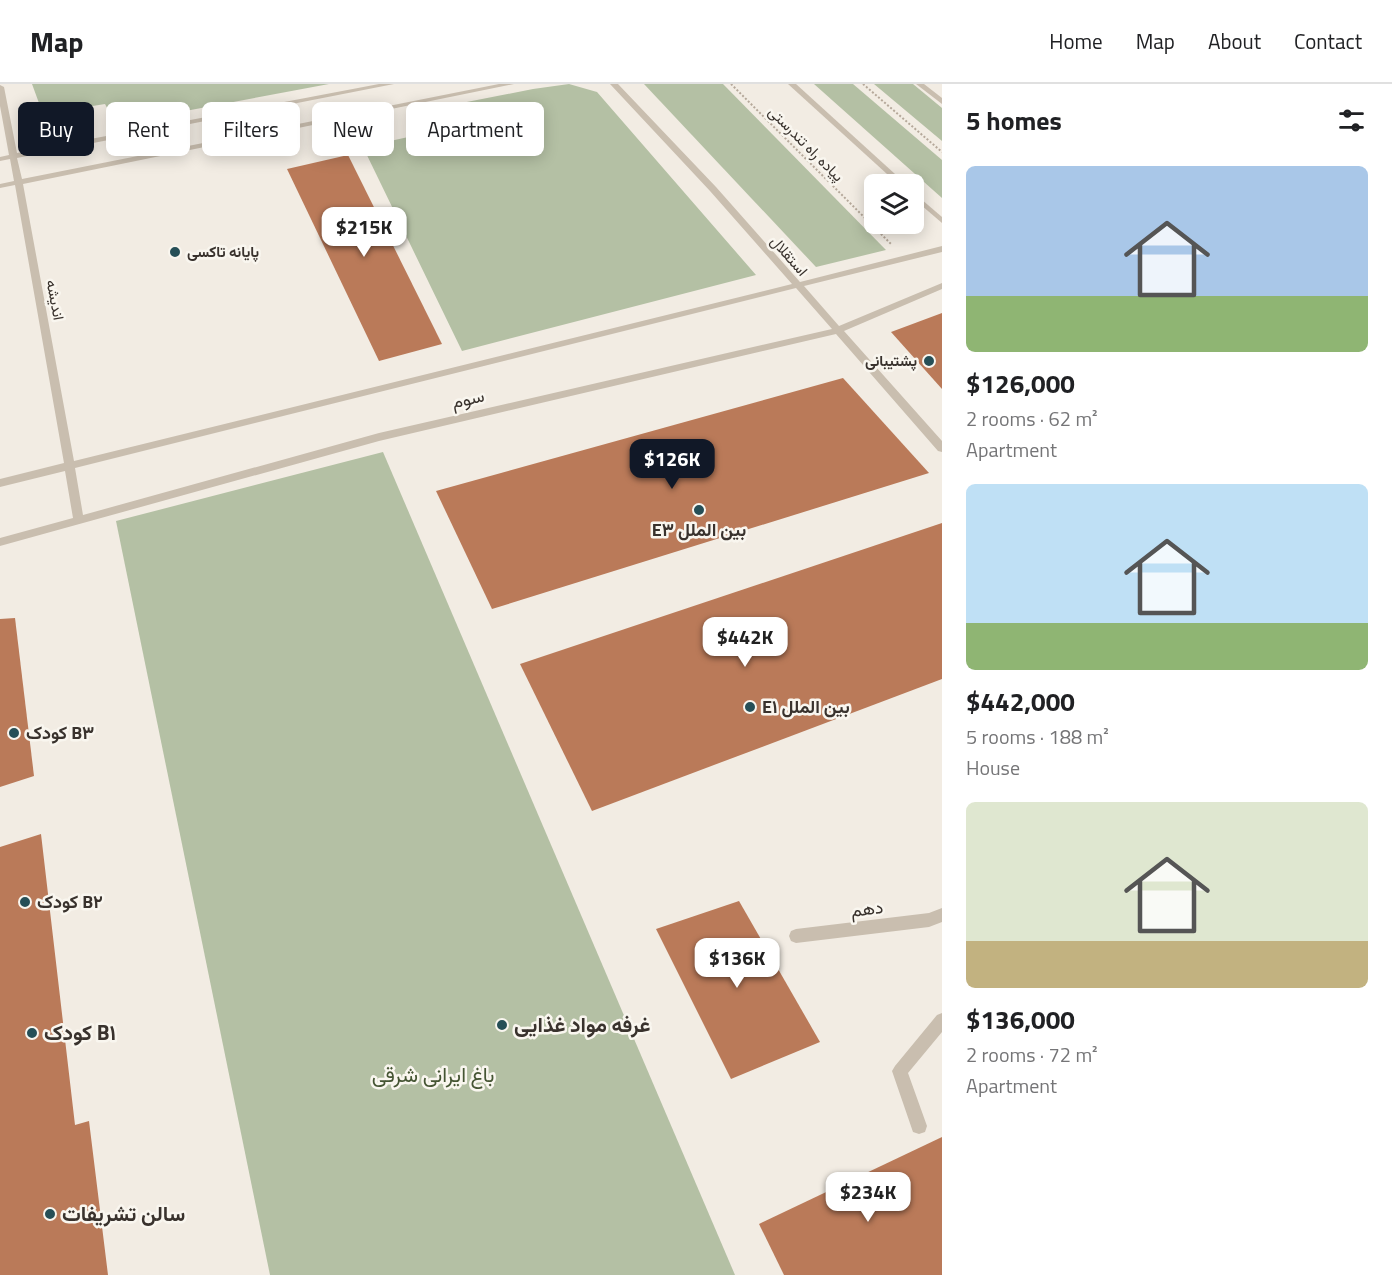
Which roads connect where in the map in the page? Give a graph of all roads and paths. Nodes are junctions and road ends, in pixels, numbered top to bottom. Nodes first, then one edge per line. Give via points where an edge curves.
1 (390, 84) edge
2 (510, 84) edge
3 (614, 84) edge
4 (731, 84) edge
5 (792, 84) edge
6 (862, 84) edge
7 (920, 84) edge
8 (0, 87) edge
9 (942, 102) edge
10 (942, 152) edge
11 (13, 157) junction
12 (0, 159) edge
13 (891, 174) edge
14 (18, 182) junction
15 (0, 186) edge
16 (924, 204) edge
17 (942, 221) edge
18 (942, 249) edge
19 (907, 260) junction
20 (942, 286) edge
21 (798, 287) junction
22 (836, 331) junction
23 (942, 448) edge
24 (70, 466) junction
25 (0, 483) edge
26 (79, 520) junction
27 (0, 542) edge
28 (942, 915) edge
29 (796, 936) dead end
30 (942, 1020) edge
31 (919, 1126) dead end

1 - 11 lane
2 - 14 lane
3 - 21 lane, استقلال
4 - 19 path, پیاده راه تندرستی
5 - 13 lane
6 - 10 path
7 - 9 lane
8 - 11 lane, اندیشه
11 - 12 lane
11 - 14 lane, اندیشه
14 - 15 lane
14 - 24 lane, اندیشه
16 - 17 lane
18 - 19 lane, سوم
19 - 21 lane, سوم
20 - 22 lane, سوم
21 - 22 lane, استقلال
21 - 24 lane, سوم
22 - 23 lane, استقلال
22 - 26 lane, سوم via 379,437
24 - 25 lane, سوم
24 - 26 lane, اندیشه
26 - 27 lane, سوم
28 - 29 lane, دهم via 929,920
30 - 31 lane via 900,1071

